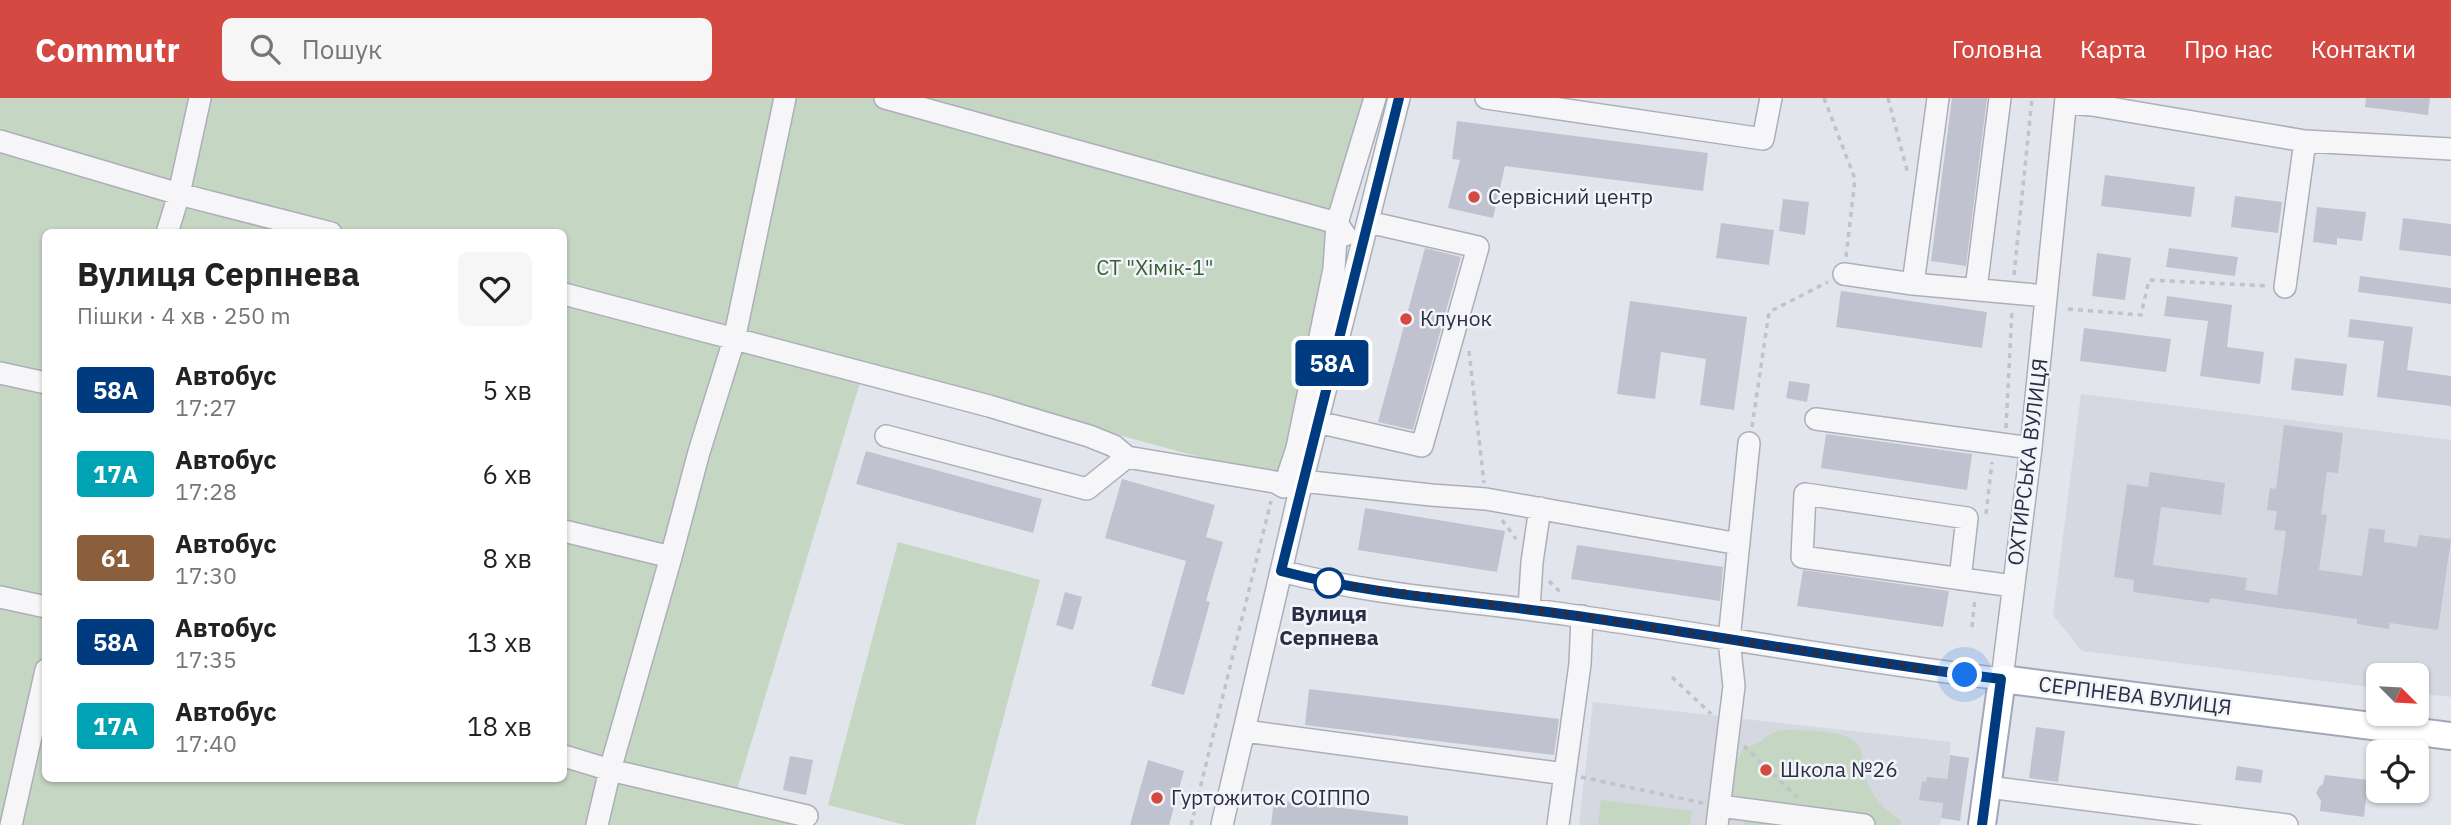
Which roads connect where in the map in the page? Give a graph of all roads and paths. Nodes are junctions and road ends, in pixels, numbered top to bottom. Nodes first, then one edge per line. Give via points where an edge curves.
1 (200, 98) edge
2 (785, 98) edge
3 (885, 98) edge
4 (1376, 98) edge
5 (1399, 98) edge
6 (1486, 98) edge
7 (1771, 98) edge
8 (1824, 98) edge
9 (1888, 98) edge
10 (1938, 98) edge
11 (2000, 98) edge
12 (2032, 98) edge
13 (2066, 101) edge
14 (2170, 108) edge
15 (0, 141) edge
16 (2305, 141) junction
17 (2451, 149) edge
18 (1911, 184) dead end
19 (179, 194) junction
20 (1368, 222) junction
21 (1337, 223) junction
22 (168, 229) edge
23 (315, 229) edge
24 (1358, 257) junction
25 (1844, 274) junction
26 (1913, 284) junction
27 (2285, 287) joint
28 (1976, 289) junction
29 (2012, 292) junction
30 (567, 296) edge
31 (2046, 296) junction
32 (2068, 309) dead end
33 (734, 340) junction
34 (1468, 346) dead end
35 (0, 373) edge
36 (42, 382) edge
37 (1816, 419) dead end
38 (1317, 422) junction
39 (886, 436) dead end
40 (1749, 443) joint
41 (2006, 444) junction
42 (2031, 448) junction
43 (1127, 457) junction
44 (1290, 486) junction
45 (1486, 499) junction
46 (1540, 508) junction
47 (567, 532) edge
48 (1739, 544) junction
49 (671, 557) junction
50 (1281, 571) junction
51 (1960, 579) junction
52 (2013, 586) junction
53 (0, 597) edge
54 (42, 606) edge
55 (1529, 609) junction
56 (1582, 616) junction
57 (1729, 640) junction
58 (1672, 677) dead end
59 (2001, 679) junction
60 (42, 688) edge
61 (1245, 731) junction
62 (1728, 731) junction
63 (2451, 736) edge
64 (567, 757) edge
65 (610, 770) junction
66 (1565, 774) junction
67 (1987, 787) junction
68 (807, 816) dead end
69 (1718, 816) edge
70 (1821, 819) junction
71 (2229, 821) edge
72 (11, 825) edge
73 (597, 825) edge
74 (1191, 825) edge
75 (1222, 825) edge
76 (1558, 825) edge
77 (1864, 825) edge
78 (1982, 825) edge
79 (2287, 825) edge

1 - 19 street
2 - 33 street
3 - 21 street
4 - 21 street
5 - 20 street
6 - 7 street via 1763,139
8 - 25 path via 1855,179
9 - 18 path
10 - 26 street
11 - 28 street
12 - 29 path
13 - 14 street
13 - 31 street, ОХТИРСЬКА ВУЛИЦЯ
14 - 16 street
15 - 19 street
16 - 17 street
16 - 27 street
19 - 22 street
19 - 23 street
20 - 24 street
20 - 38 street via 1478,247 1422,446
21 - 24 street
21 - 44 street via 1334,270
24 - 38 street
25 - 26 street
25 - 40 path via 1769,312
26 - 28 street
27 - 32 path via 2149,280 2141,315
28 - 29 street
29 - 31 street
29 - 41 path
30 - 33 street
31 - 42 street, ОХТИРСЬКА ВУЛИЦЯ
33 - 43 street via 989,406 1089,436
33 - 49 street
34 - 45 path
35 - 36 street
37 - 41 street
38 - 44 street
39 - 43 street via 1087,489
40 - 48 street
41 - 42 street
42 - 52 street, ОХТИРСЬКА ВУЛИЦЯ
43 - 44 street
44 - 45 street
44 - 50 street
44 - 74 path
45 - 46 street
46 - 48 street
46 - 55 street
47 - 49 street
48 - 57 street
49 - 65 street
50 - 55 street, СЕРПНЕВА ВУЛИЦЯ via 1330,583
50 - 61 street
51 - 51 street via 1968,518 1805,494 1802,557
51 - 52 street
52 - 59 street, ОХТИРСЬКА ВУЛИЦЯ
53 - 54 street
55 - 56 street, СЕРПНЕВА ВУЛИЦЯ
56 - 57 street, СЕРПНЕВА ВУЛИЦЯ
56 - 66 street
57 - 59 street, СЕРПНЕВА ВУЛИЦЯ
57 - 62 street via 1734,686
58 - 62 path
59 - 63 main road, СЕРПНЕВА ВУЛИЦЯ
59 - 67 main road, ОХТИРСЬКА ВУЛИЦЯ
60 - 72 street
61 - 66 street
61 - 75 street
62 - 69 street
62 - 70 path
64 - 65 street
65 - 68 street
65 - 73 street
66 - 69 path
66 - 76 street
67 - 71 street
67 - 78 main road, ОХТИРСЬКА ВУЛИЦЯ
69 - 70 street
70 - 77 street
71 - 79 street

